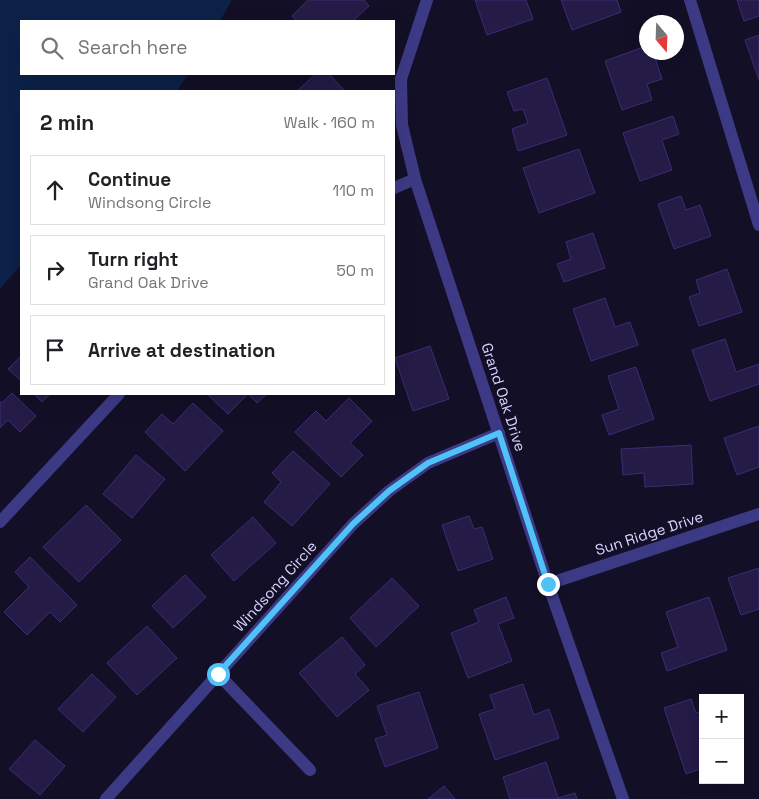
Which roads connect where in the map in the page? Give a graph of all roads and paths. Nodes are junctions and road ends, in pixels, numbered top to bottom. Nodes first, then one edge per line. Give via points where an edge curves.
1 (427, 0) edge
2 (690, 0) edge
3 (415, 179) junction
4 (395, 188) edge
5 (759, 224) edge
6 (118, 395) edge
7 (499, 433) junction
8 (759, 514) edge
9 (0, 522) edge
10 (548, 584) junction
11 (218, 674) junction
12 (310, 770) dead end
13 (106, 799) edge
14 (623, 799) edge

1 - 3 street, Grand Oak Drive via 401,80 402,126
2 - 5 street
3 - 4 street
3 - 7 street, Grand Oak Drive
6 - 9 street
7 - 10 street, Grand Oak Drive
7 - 11 street, Windsong Circle via 428,463 389,491 353,524
8 - 10 street, Sun Ridge Drive
10 - 14 street, Grand Oak Drive
11 - 12 street
11 - 13 street, Windsong Circle

